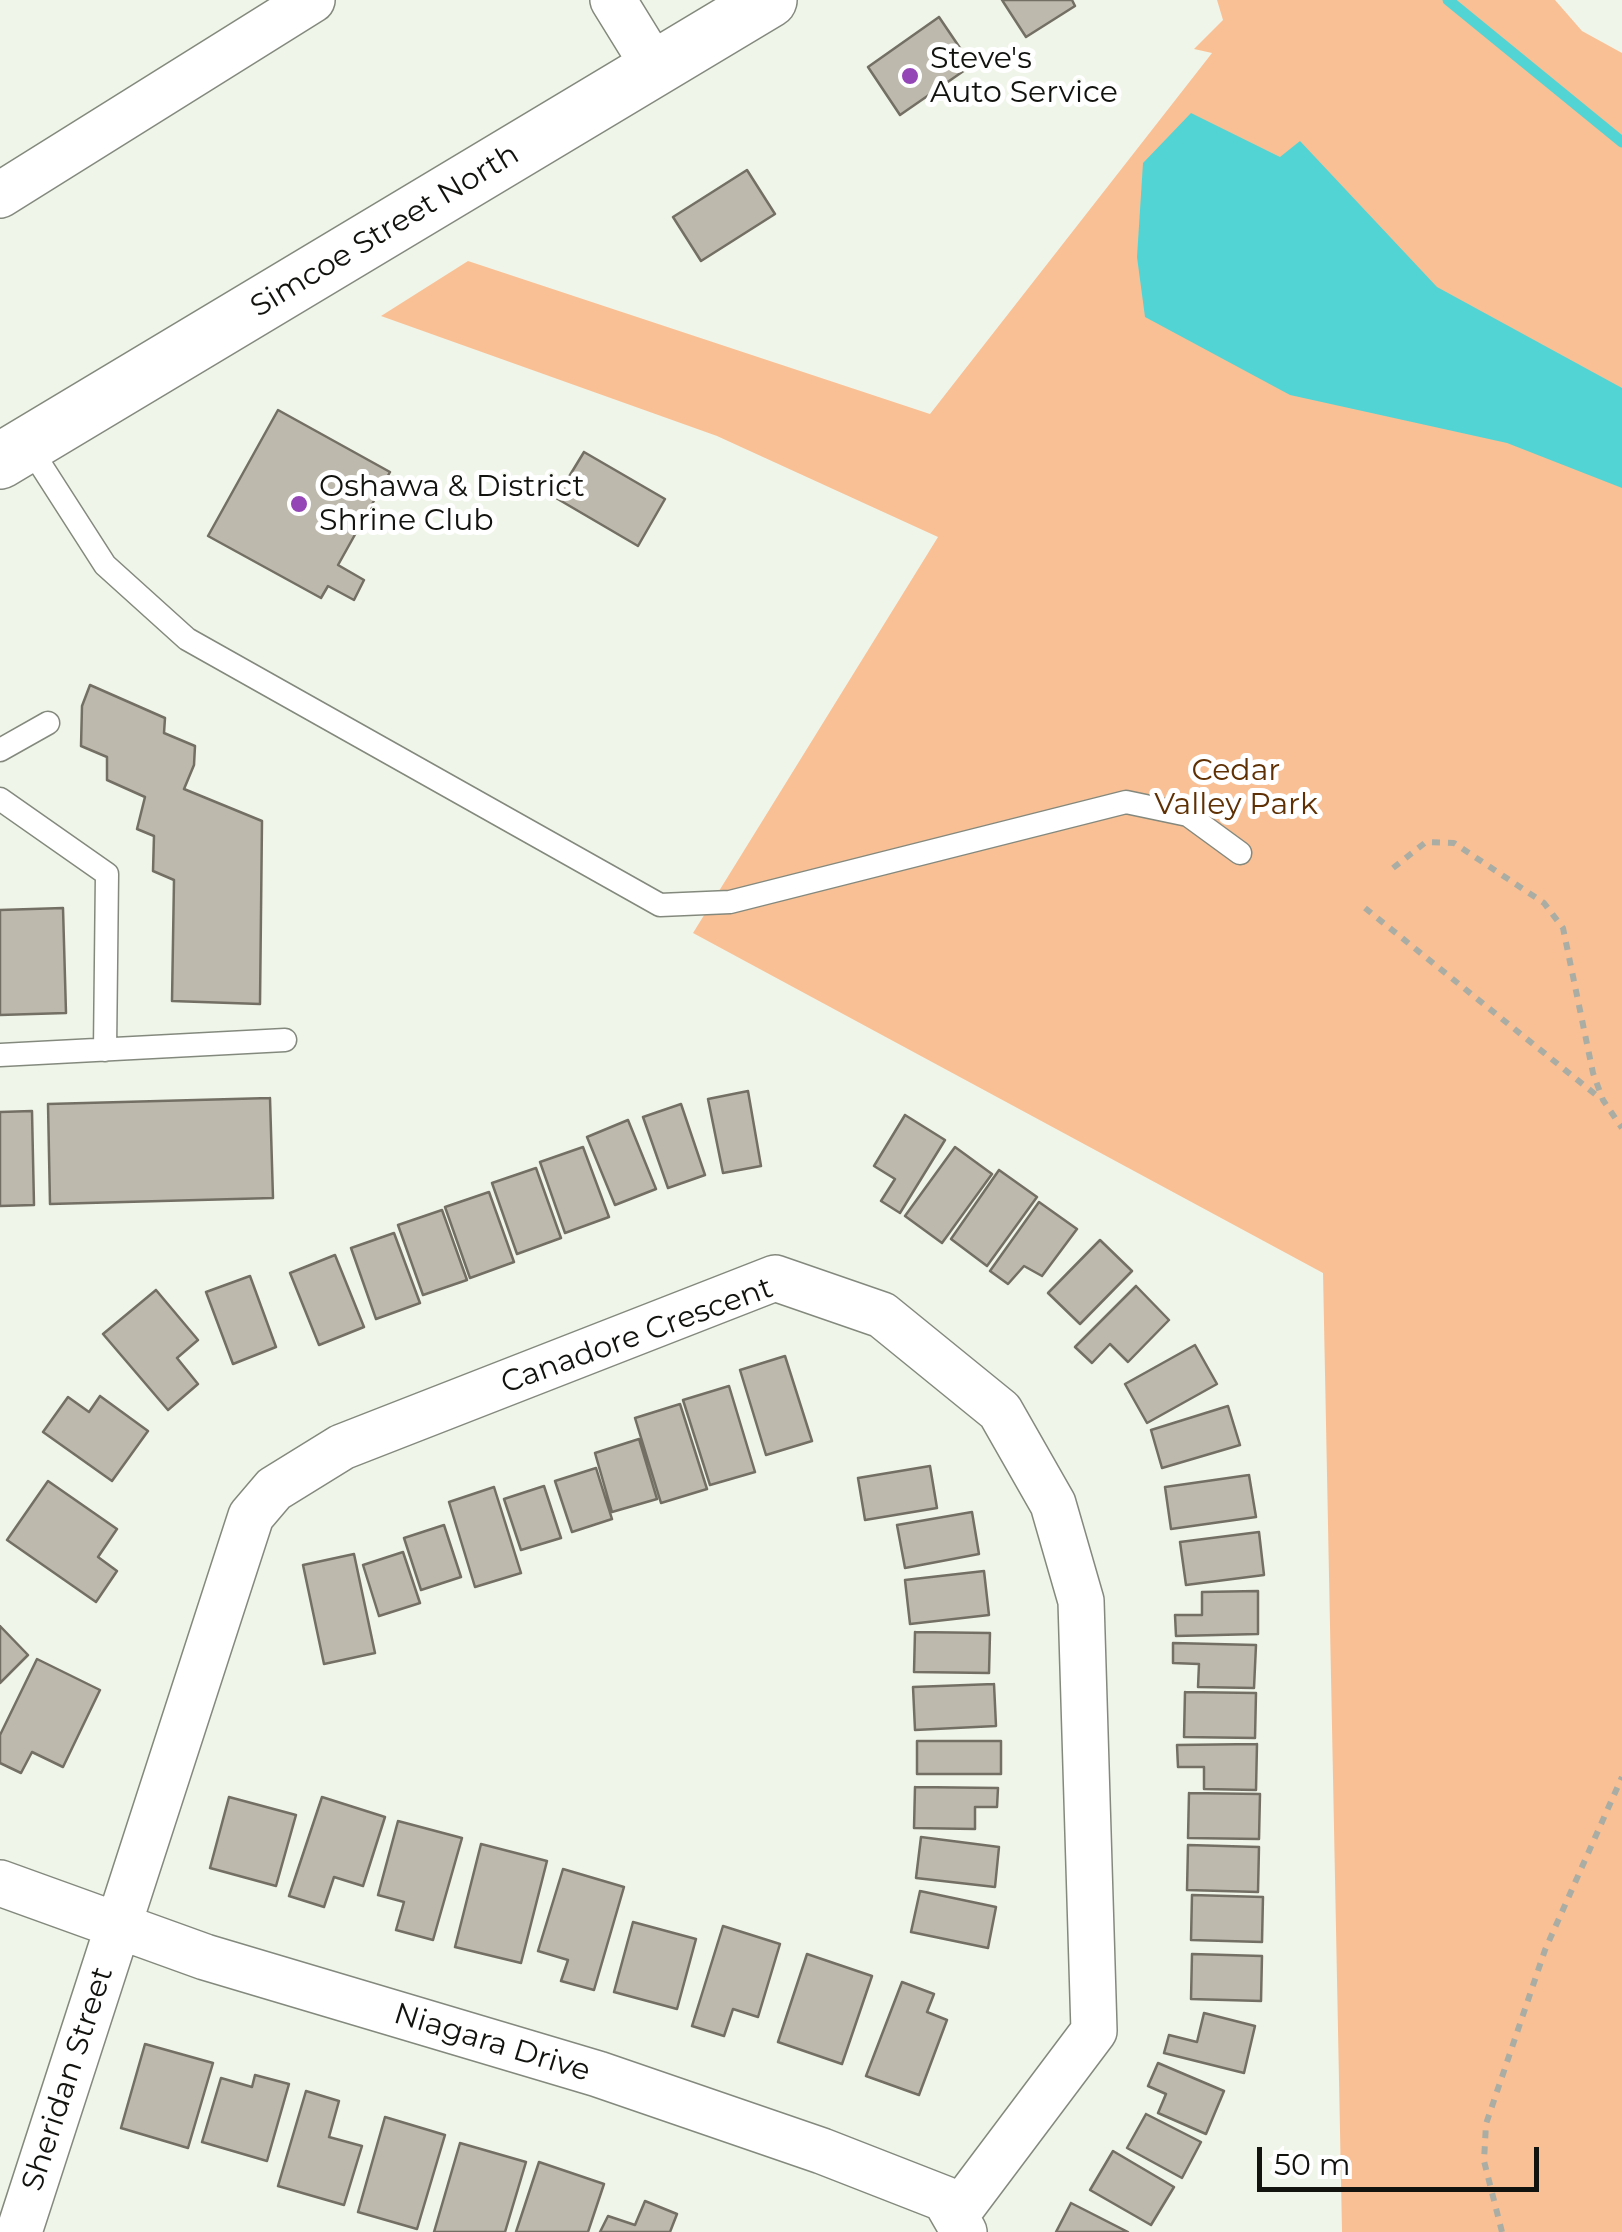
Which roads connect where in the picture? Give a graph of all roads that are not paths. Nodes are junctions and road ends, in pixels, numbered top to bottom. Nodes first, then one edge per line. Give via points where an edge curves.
1 (312, 0) edge
2 (613, 0) edge
3 (769, 0) edge
4 (656, 68) junction
5 (0, 195) edge
6 (14, 453) edge
7 (48, 723) dead end
8 (0, 750) edge
9 (0, 799) edge
10 (1240, 854) dead end
11 (285, 1040) dead end
12 (105, 1050) junction
13 (0, 1056) edge
14 (0, 1883) edge
15 (117, 1925) junction
16 (960, 2224) edge
17 (19, 2232) edge

1 - 5 street
2 - 4 street
3 - 4 main road, Simcoe Street North
4 - 6 main road, Simcoe Street North
6 - 10 lane via 105,565 187,639 660,905 730,902 1126,802 1188,815
7 - 8 lane
9 - 12 lane via 107,874
11 - 12 lane
12 - 13 lane
14 - 15 street, Niagara Drive
15 - 16 street, Niagara Drive via 822,2150 944,2200
15 - 16 street, Canadore Crescent via 251,1516 274,1490 342,1447 775,1278 882,1315 1000,1411 1052,1504 1081,1601 1094,2031
15 - 17 street, Sheridan Street

